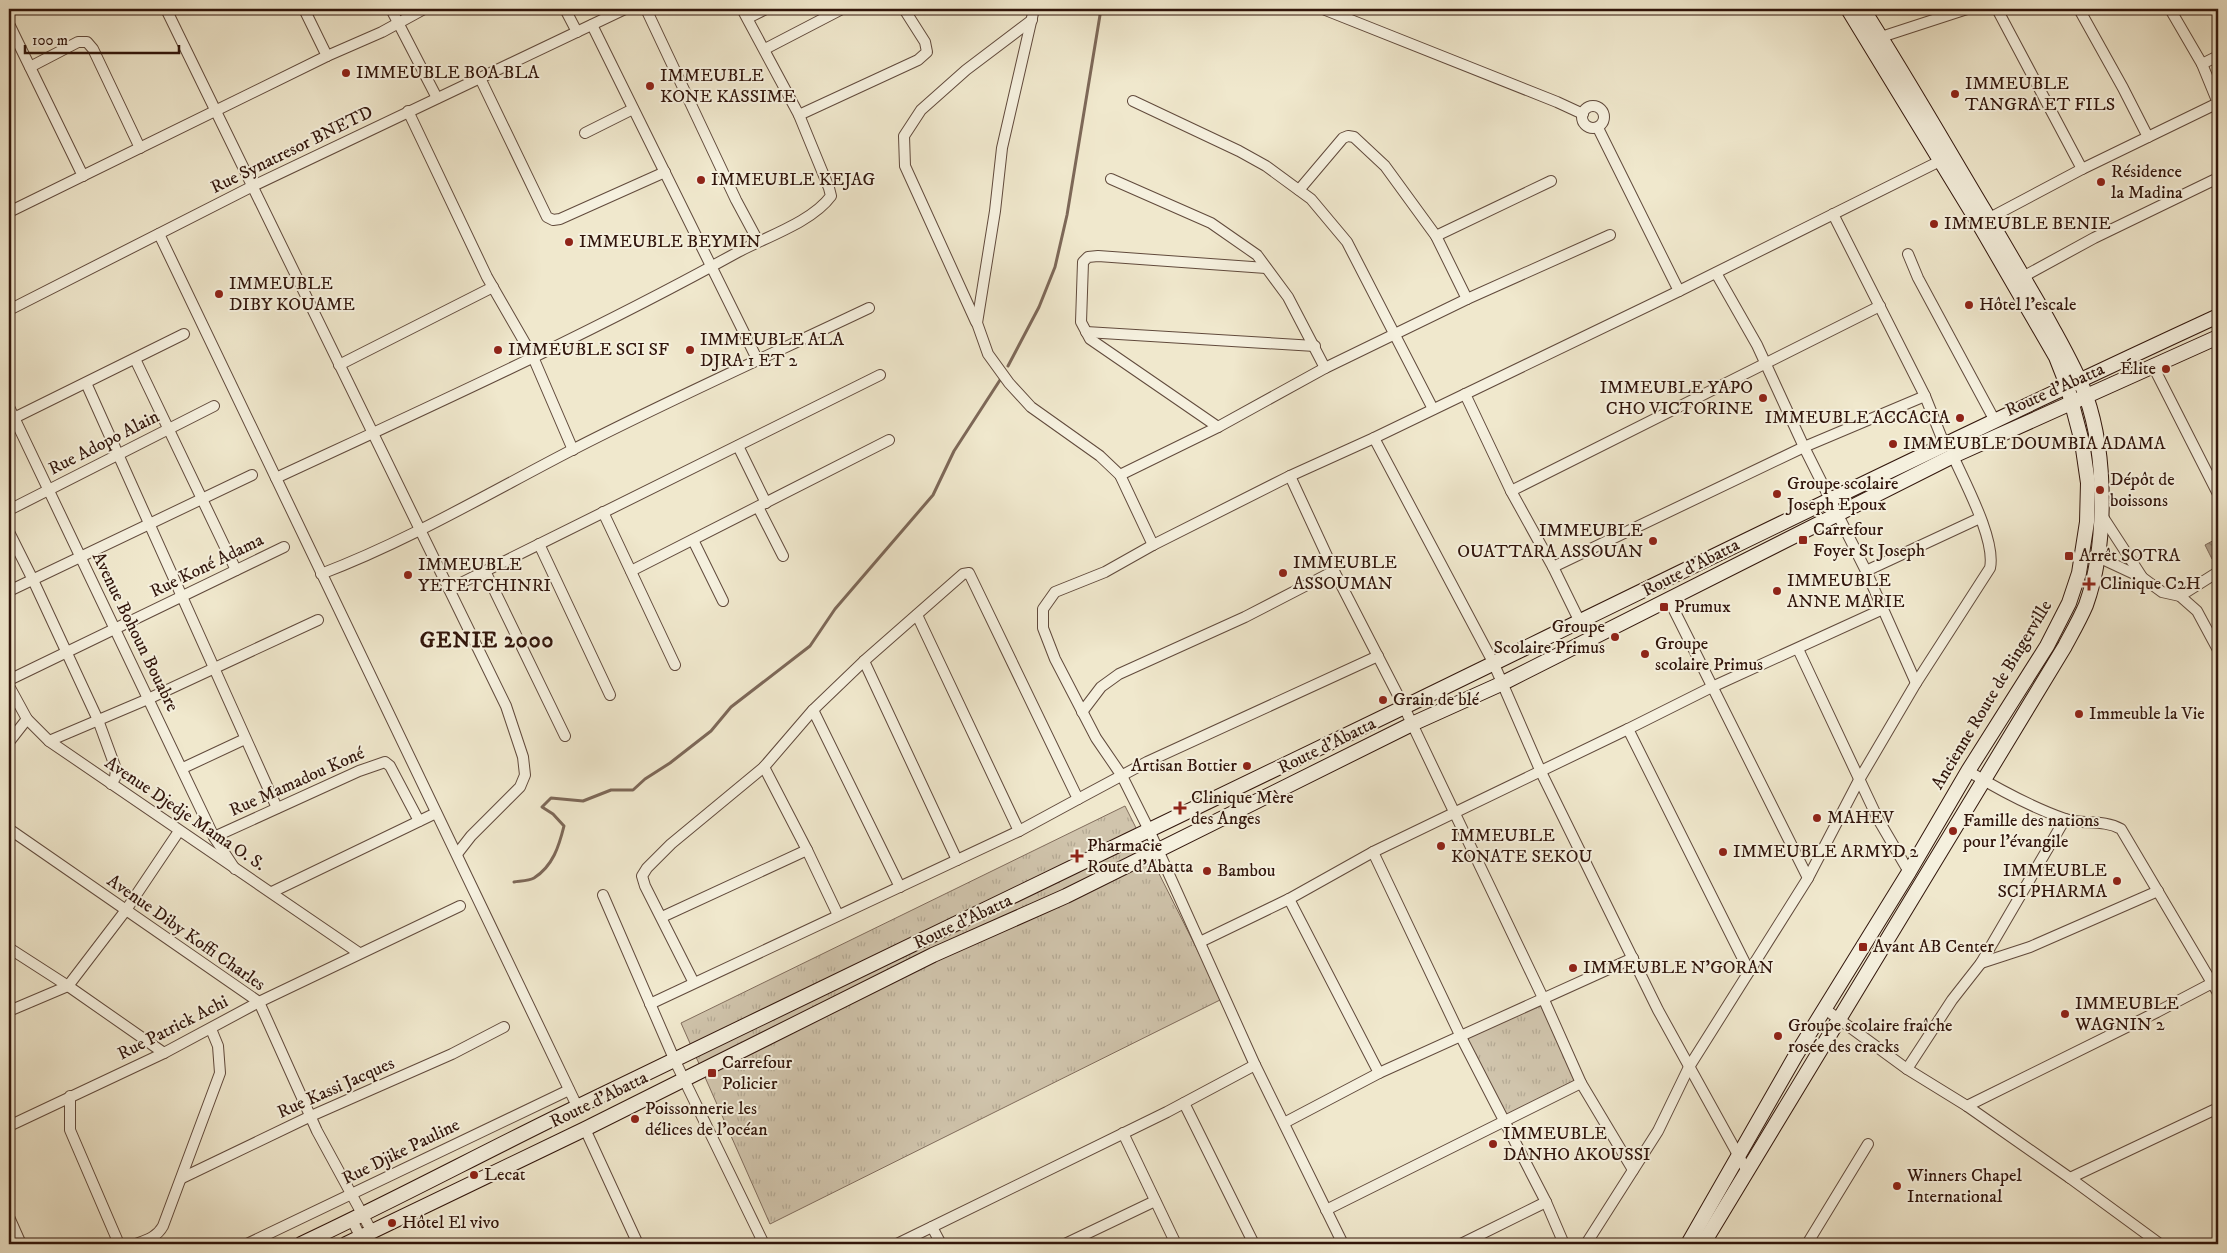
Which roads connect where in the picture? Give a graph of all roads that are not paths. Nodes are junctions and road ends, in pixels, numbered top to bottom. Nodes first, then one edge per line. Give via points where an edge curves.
1 (166, 9) edge
2 (304, 9) edge
3 (391, 9) edge
4 (424, 9) edge
5 (565, 9) edge
6 (625, 9) edge
7 (646, 9) edge
8 (766, 9) edge
9 (842, 9) edge
10 (904, 9) edge
11 (1034, 9) edge
12 (1323, 9) edge
13 (1848, 9) edge
14 (1863, 9) edge
15 (1967, 9) edge
16 (1997, 9) edge
17 (2079, 9) edge
18 (2170, 9) edge
19 (745, 13) edge
20 (1032, 20) junction
21 (398, 22) junction
22 (9, 24) edge
23 (592, 25) junction
24 (578, 32) junction
25 (1875, 39) junction
26 (765, 49) junction
27 (327, 56) junction
28 (2218, 56) edge
29 (2202, 64) junction
30 (30, 68) junction
31 (480, 78) junction
32 (437, 98) junction
33 (1133, 101) dead end
34 (2218, 103) edge
35 (633, 109) junction
36 (215, 111) junction
37 (408, 112) junction
38 (1583, 114) junction
39 (799, 115) junction
40 (1598, 128) junction
41 (585, 133) dead end
42 (2148, 137) junction
43 (140, 148) junction
44 (1940, 161) junction
45 (2082, 170) junction
46 (665, 172) junction
47 (83, 176) junction
48 (2218, 178) edge
49 (1111, 179) dead end
50 (1551, 181) dead end
51 (251, 187) junction
52 (1299, 190) junction
53 (9, 211) edge
54 (1833, 214) junction
55 (1984, 221) junction
56 (159, 234) junction
57 (1610, 235) dead end
58 (1436, 236) junction
59 (758, 241) junction
60 (1908, 254) dead end
61 (711, 267) junction
62 (1266, 268) junction
63 (1716, 273) junction
64 (2018, 280) junction
65 (493, 286) junction
66 (1678, 291) junction
67 (1467, 299) junction
68 (1880, 306) junction
69 (869, 308) dead end
70 (9, 310) edge
71 (2218, 316) edge
72 (977, 323) junction
73 (1086, 332) junction
74 (184, 334) dead end
75 (1396, 335) junction
76 (2218, 337) edge
77 (1315, 346) junction
78 (532, 357) junction
79 (135, 359) junction
80 (758, 361) junction
81 (339, 365) junction
82 (1766, 365) junction
83 (2153, 366) junction
84 (1325, 368) junction
85 (880, 375) dead end
86 (2073, 382) junction
87 (86, 383) junction
88 (1465, 394) junction
89 (1925, 396) junction
90 (2086, 398) junction
91 (2073, 403) junction
92 (214, 406) dead end
93 (9, 407) edge
94 (1434, 409) junction
95 (12, 420) edge
96 (1995, 421) junction
97 (1218, 427) junction
98 (169, 429) junction
99 (374, 433) junction
100 (1374, 438) junction
101 (889, 440) dead end
102 (738, 446) junction
103 (1804, 447) junction
104 (573, 450) junction
105 (1949, 451) junction
106 (118, 454) junction
107 (252, 475) dead end
108 (1120, 475) junction
109 (1290, 476) junction
110 (276, 478) junction
111 (48, 490) junction
112 (1511, 491) junction
113 (2218, 494) edge
114 (203, 499) junction
115 (1831, 500) junction
116 (762, 505) junction
117 (9, 510) edge
118 (603, 512) junction
119 (1838, 514) junction
120 (2101, 514) junction
121 (1980, 518) junction
122 (149, 524) junction
123 (420, 530) junction
124 (9, 532) edge
125 (693, 540) junction
126 (538, 544) junction
127 (1153, 544) junction
128 (284, 547) dead end
129 (783, 556) dead end
130 (81, 557) junction
131 (2098, 557) junction
132 (1553, 566) junction
133 (236, 570) junction
134 (485, 571) junction
135 (631, 571) junction
136 (1334, 571) junction
137 (1866, 571) junction
138 (2218, 572) edge
139 (321, 574) junction
140 (2143, 578) junction
141 (33, 580) junction
142 (449, 589) junction
143 (9, 591) edge
144 (182, 596) junction
145 (2180, 596) junction
146 (1669, 600) junction
147 (723, 601) dead end
148 (1882, 609) junction
149 (917, 615) junction
150 (318, 620) dead end
151 (1579, 620) junction
152 (115, 628) junction
153 (1798, 649) junction
154 (2218, 650) edge
155 (67, 651) junction
156 (1378, 656) junction
157 (864, 661) junction
158 (1493, 662) junction
159 (676, 666) dead end
160 (213, 668) junction
161 (9, 680) edge
162 (1503, 683) junction
163 (1916, 683) junction
164 (9, 686) edge
165 (1712, 687) junction
166 (610, 695) dead end
167 (148, 699) junction
168 (1404, 707) junction
169 (814, 710) junction
170 (1082, 712) junction
171 (26, 719) junction
172 (98, 720) junction
173 (1412, 724) junction
174 (1628, 729) junction
175 (565, 736) dead end
176 (245, 739) junction
177 (49, 741) junction
178 (9, 742) edge
179 (764, 767) junction
180 (183, 768) junction
181 (1968, 771) junction
182 (1541, 772) junction
183 (1122, 776) junction
184 (1859, 780) junction
185 (1983, 780) junction
186 (111, 784) junction
187 (1078, 799) junction
188 (277, 808) junction
189 (1454, 812) junction
190 (436, 813) junction
191 (2065, 819) junction
192 (419, 822) junction
193 (9, 828) edge
194 (1149, 830) junction
195 (179, 831) junction
196 (1019, 831) junction
197 (214, 837) junction
198 (807, 850) junction
199 (1159, 850) junction
200 (1373, 852) junction
201 (457, 854) junction
202 (957, 860) junction
203 (235, 869) junction
204 (1909, 872) junction
205 (1808, 878) junction
206 (900, 887) junction
207 (2158, 891) junction
208 (272, 892) junction
209 (603, 895) dead end
210 (1289, 899) junction
211 (460, 906) dead end
212 (126, 910) junction
213 (838, 915) junction
214 (662, 918) junction
215 (1200, 942) junction
216 (9, 948) edge
217 (359, 953) junction
218 (1633, 958) junction
219 (1981, 963) junction
220 (1749, 971) junction
221 (2216, 981) edge
222 (694, 983) junction
223 (68, 986) junction
224 (2218, 993) edge
225 (1544, 1000) junction
226 (259, 1002) junction
227 (650, 1004) junction
228 (1825, 1009) junction
229 (9, 1011) edge
230 (1838, 1018) junction
231 (504, 1027) dead end
232 (212, 1029) junction
233 (1461, 1037) junction
234 (164, 1053) junction
235 (675, 1061) junction
236 (1255, 1065) junction
237 (1689, 1068) junction
238 (1907, 1068) junction
239 (1379, 1073) junction
240 (684, 1080) junction
241 (1581, 1083) junction
242 (569, 1090) junction
243 (70, 1096) junction
244 (1184, 1103) junction
245 (577, 1106) junction
246 (1967, 1106) junction
247 (2218, 1108) edge
248 (311, 1116) junction
249 (1504, 1122) junction
250 (1284, 1123) junction
251 (9, 1126) edge
252 (585, 1129) junction
253 (1122, 1133) junction
254 (1868, 1144) dead end
255 (1739, 1158) junction
256 (1633, 1170) junction
257 (1747, 1171) junction
258 (182, 1178) junction
259 (2070, 1178) junction
260 (352, 1194) junction
261 (1155, 1201) junction
262 (1546, 1202) junction
263 (1326, 1210) junction
264 (9, 1217) edge
265 (357, 1217) junction
266 (932, 1228) junction
267 (366, 1238) edge
268 (21, 1244) edge
269 (119, 1244) edge
270 (136, 1244) edge
271 (247, 1244) edge
272 (301, 1244) edge
273 (346, 1244) edge
274 (638, 1244) edge
275 (764, 1244) edge
276 (897, 1244) edge
277 (940, 1244) edge
278 (1066, 1244) edge
279 (1176, 1244) edge
280 (1254, 1244) edge
281 (1343, 1244) edge
282 (1462, 1244) edge
283 (1564, 1244) edge
284 (1586, 1244) edge
285 (1688, 1244) edge
286 (1703, 1244) edge
287 (1807, 1244) edge
288 (2160, 1244) edge

1 - 36 street
2 - 27 street
3 - 21 street
4 - 21 street
5 - 24 street
6 - 23 street, Rue Synatresor BNETD
7 - 59 street
8 - 19 street
9 - 26 street
10 - 39 street via 925,42 927,52 918,60
11 - 20 street
12 - 38 street
13 - 25 street, Ancienne Route de Bingerville
14 - 25 street, Ancienne Route de Bingerville
15 - 25 street
16 - 45 street
17 - 42 street
18 - 29 street
19 - 26 street
20 - 72 street via 1002,148
20 - 72 street via 966,70 921,110 904,136 905,166
21 - 27 street
21 - 32 street
22 - 30 street
23 - 24 street, Rue Synatresor BNETD
23 - 35 street
24 - 31 street, Rue Synatresor BNETD
25 - 44 street, Ancienne Route de Bingerville
25 - 55 street, Ancienne Route de Bingerville
26 - 39 street
27 - 36 street
28 - 29 street
29 - 34 street
30 - 43 street via 78,42 87,42
30 - 47 street
31 - 32 street, Rue Synatresor BNETD
31 - 46 street via 547,217 560,219
32 - 37 street, Rue Synatresor BNETD
33 - 52 street via 1239,151
34 - 42 street
35 - 41 street
35 - 46 street
36 - 43 street
36 - 51 street
37 - 51 street, Rue Synatresor BNETD
37 - 65 street
38 - 40 street via 1584,124
38 - 40 street via 1590,106 1601,109 1604,119
39 - 59 street via 831,196 807,217
40 - 66 street
42 - 45 street
43 - 47 street
44 - 54 street
44 - 55 street, Ancienne Route de Bingerville
45 - 55 street
46 - 61 street
47 - 53 street
48 - 64 street via 2094,238
49 - 62 street via 1211,223 1257,255
50 - 58 street
51 - 56 street, Rue Synatresor BNETD
51 - 81 street
52 - 58 street via 1343,138 1354,137 1385,166
52 - 75 street via 1311,199 1347,242
54 - 63 street
54 - 68 street
55 - 64 street, Ancienne Route de Bingerville
56 - 70 street, Rue Synatresor BNETD
56 - 110 street
57 - 67 street
58 - 67 street
59 - 61 street
60 - 96 street
61 - 78 street
61 - 80 street
62 - 73 street via 1088,257 1083,262 1081,322
62 - 77 street via 1288,297
63 - 66 street
63 - 82 street
64 - 86 street, Ancienne Route de Bingerville via 2056,357
65 - 78 street
65 - 81 street
66 - 88 street
67 - 75 street
68 - 82 street
68 - 89 street
69 - 80 street
71 - 86 street, Route d'Abatta
72 - 108 street via 988,354 1031,407 1100,456
73 - 77 street
73 - 97 street via 1098,346
74 - 79 street
75 - 84 street
75 - 94 street
76 - 83 street, Route d'Abatta
77 - 84 street
78 - 99 street
78 - 104 street
79 - 87 street
79 - 98 street
80 - 104 street
81 - 99 street
82 - 103 street
82 - 112 street
83 - 90 street, Route d'Abatta
83 - 113 street
84 - 97 street
85 - 102 street
86 - 90 street, Ancienne Route de Bingerville
86 - 91 street, Ancienne Route de Bingerville
86 - 96 street, Route d'Abatta
87 - 95 street
87 - 106 street
88 - 94 street
88 - 112 street
89 - 103 street
89 - 105 street
90 - 91 street, Route d'Abatta
90 - 120 street, Ancienne Route de Bingerville via 2096,438
91 - 105 street, Route d'Abatta
91 - 181 street, Ancienne Route de Bingerville via 2088,483 2087,522 2078,573 2069,602 2047,646
92 - 98 street, Rue Adopo Alain
93 - 95 street, Avenue Bohoun Bouabre
94 - 100 street
95 - 111 street, Avenue Bohoun Bouabre
96 - 105 street, Route d'Abatta
97 - 108 street
98 - 106 street, Rue Adopo Alain
98 - 114 street
99 - 110 street
99 - 123 street
100 - 109 street
100 - 158 street
101 - 116 street
102 - 116 street
102 - 118 street
103 - 115 street
103 - 132 street
104 - 123 street
105 - 115 street, Route d'Abatta
105 - 119 street, Route d'Abatta
105 - 121 street
106 - 111 street, Rue Adopo Alain
106 - 122 street
107 - 114 street
108 - 127 street
109 - 127 street
109 - 136 street
110 - 139 street
111 - 117 street, Rue Adopo Alain
111 - 130 street, Avenue Bohoun Bouabre
112 - 132 street
114 - 122 street
114 - 133 street
115 - 119 street
115 - 151 street, Route d'Abatta
116 - 125 street
116 - 129 street
118 - 126 street
118 - 135 street
119 - 137 street
119 - 146 street, Route d'Abatta
120 - 131 street, Ancienne Route de Bingerville
120 - 140 street
121 - 137 street
121 - 163 street via 1991,553 1990,568
122 - 130 street
122 - 144 street
123 - 139 street via 362,559
123 - 142 street
124 - 141 street
125 - 135 street
125 - 147 street
126 - 134 street
126 - 166 street
127 - 170 street via 1105,572 1055,592 1043,609 1043,628
128 - 133 street, Rue Koné Adama
130 - 141 street
130 - 152 street, Avenue Bohoun Bouabre
131 - 140 street
131 - 185 street, Ancienne Route de Bingerville via 2085,606 2065,646
132 - 151 street
133 - 144 street, Rue Koné Adama
134 - 142 street
134 - 175 street
135 - 159 street
136 - 156 street
136 - 170 street via 1245,617 1119,674 1101,687
137 - 148 street
138 - 145 street
139 - 190 street
140 - 145 street via 2162,592
141 - 143 street
141 - 155 street
142 - 201 street via 506,706 523,757 525,775 520,787
144 - 152 street, Rue Koné Adama
144 - 160 street
145 - 154 street via 2196,611
146 - 162 street, Route d'Abatta
146 - 165 street
148 - 153 street
148 - 163 street
149 - 157 street
149 - 187 street via 963,574 971,575
149 - 196 street
150 - 160 street
151 - 158 street, Route d'Abatta
152 - 155 street, Rue Koné Adama
152 - 167 street, Avenue Bohoun Bouabre
153 - 165 street
153 - 184 street
155 - 161 street, Rue Koné Adama
155 - 172 street
156 - 168 street
156 - 183 street
157 - 169 street
157 - 202 street
158 - 162 street
158 - 168 street, Route d'Abatta
160 - 167 street
160 - 176 street
162 - 173 street, Route d'Abatta
162 - 182 street
163 - 184 street
164 - 171 street, Avenue Djedje Mama O. S.
165 - 174 street
165 - 205 street
167 - 172 street
167 - 180 street, Avenue Bohoun Bouabre
168 - 173 street
168 - 194 street, Route d'Abatta
169 - 179 street
169 - 206 street
170 - 183 street
171 - 177 street, Avenue Djedje Mama O. S.
171 - 178 street
172 - 177 street
172 - 186 street via 116,769
173 - 189 street
173 - 199 street, Route d'Abatta
174 - 182 street
174 - 220 street
176 - 180 street
176 - 188 street
177 - 186 street, Avenue Djedje Mama O. S.
179 - 198 street
179 - 214 street via 647,868 642,876
180 - 197 street, Avenue Bohoun Bouabre
181 - 185 street
181 - 204 street, Ancienne Route de Bingerville
182 - 189 street
182 - 218 street
183 - 187 street
183 - 194 street
184 - 204 street
184 - 205 street
185 - 191 street
185 - 230 street, Ancienne Route de Bingerville
186 - 195 street, Avenue Djedje Mama O. S.
187 - 196 street
188 - 192 street, Rue Mamadou Koné via 385,762
188 - 197 street, Rue Mamadou Koné
189 - 200 street
189 - 225 street
190 - 192 street
190 - 201 street
191 - 207 street via 2104,822 2120,829
191 - 219 street
192 - 208 street
193 - 212 street, Avenue Diby Koffi Charles
194 - 199 street
194 - 235 street, Route d'Abatta
195 - 203 street, Avenue Djedje Mama O. S.
195 - 212 street
196 - 202 street
197 - 203 street, Avenue Bohoun Bouabre
198 - 213 street
198 - 214 street
199 - 215 street
199 - 240 street, Route d'Abatta via 934,955
200 - 210 street
200 - 233 street
201 - 242 street
202 - 206 street
203 - 208 street, Avenue Djedje Mama O. S.
204 - 228 street, Ancienne Route de Bingerville
205 - 220 street
206 - 213 street
207 - 219 street via 2030,947
207 - 221 street
208 - 217 street, Avenue Djedje Mama O. S.
209 - 227 street
210 - 215 street
210 - 239 street
211 - 217 street, Rue Patrick Achi
212 - 223 street
212 - 226 street, Avenue Diby Koffi Charles
213 - 222 street
214 - 222 street
215 - 236 street
216 - 223 street
217 - 226 street, Rue Patrick Achi
218 - 225 street
218 - 237 street
219 - 238 street
220 - 237 street
221 - 224 street
221 - 246 street
222 - 227 street
223 - 229 street
223 - 234 street
225 - 233 street
225 - 241 street
226 - 232 street, Rue Patrick Achi
226 - 248 street, Avenue Diby Koffi Charles
227 - 235 street
228 - 230 street
228 - 255 street, Ancienne Route de Bingerville
230 - 238 street
230 - 257 street, Ancienne Route de Bingerville
231 - 248 street, Rue Kassi Jacques
232 - 234 street, Rue Patrick Achi
232 - 258 street via 218,1046 220,1074
233 - 239 street
233 - 249 street
234 - 243 street, Rue Patrick Achi
235 - 240 street
235 - 245 street, Route d'Abatta
236 - 244 street
236 - 250 street
237 - 255 street
237 - 256 street via 1658,1131
238 - 246 street
239 - 250 street
240 - 252 street, Route d'Abatta
240 - 275 street
241 - 249 street
241 - 256 street
242 - 245 street
242 - 260 street, Rue Djike Pauline
243 - 251 street, Rue Patrick Achi
243 - 269 street via 70,1130
244 - 253 street
244 - 280 street
245 - 265 street, Route d'Abatta
246 - 259 street
247 - 259 street
248 - 258 street, Rue Kassi Jacques
248 - 260 street, Avenue Diby Koffi Charles
249 - 262 street
249 - 263 street
250 - 263 street
252 - 267 street, Route d'Abatta
252 - 274 street
253 - 261 street
253 - 266 street
254 - 287 street
255 - 257 street
255 - 285 street, Ancienne Route de Bingerville
256 - 284 street
257 - 286 street, Ancienne Route de Bingerville
258 - 270 street via 159,1232
259 - 288 street
260 - 265 street, Avenue Diby Koffi Charles
260 - 271 street, Rue Djike Pauline
261 - 278 street
261 - 279 street
262 - 282 street
262 - 283 street
263 - 281 street
264 - 268 street
265 - 267 street, Avenue Diby Koffi Charles
265 - 272 street, Route d'Abatta
266 - 276 street
266 - 277 street
267 - 273 street, Route d'Abatta

